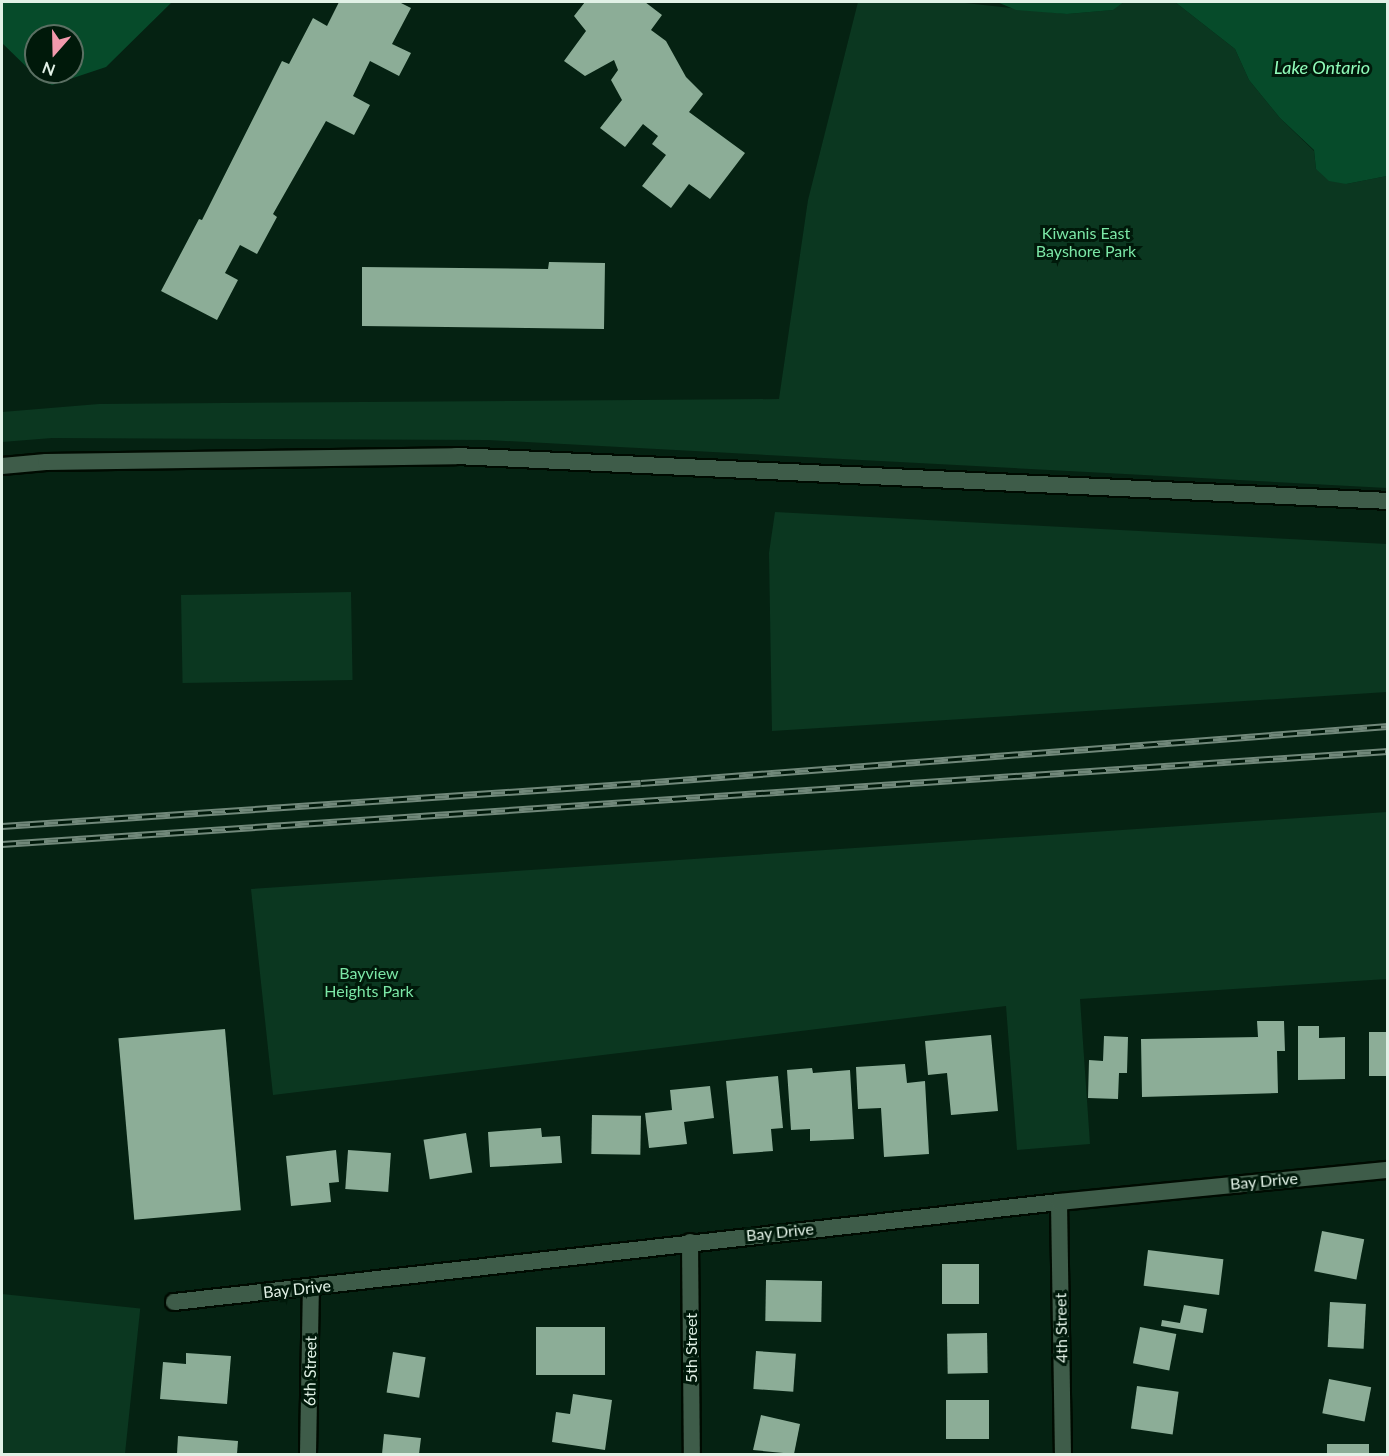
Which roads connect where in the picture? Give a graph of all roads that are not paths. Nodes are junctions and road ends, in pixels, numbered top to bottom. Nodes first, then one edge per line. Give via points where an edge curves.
1 (2, 466) edge
2 (1388, 501) edge
3 (1388, 1170) edge
4 (1059, 1202) junction
5 (690, 1242) junction
6 (311, 1287) junction
7 (174, 1302) dead end
8 (308, 1455) edge
9 (692, 1455) edge
10 (1063, 1455) edge

1 - 2 street via 456,456
3 - 4 street, Bay Drive
4 - 5 street, Bay Drive
4 - 10 street, 4th Street
5 - 6 street, Bay Drive
5 - 9 street, 5th Street
6 - 7 street, Bay Drive
6 - 8 street, 6th Street

